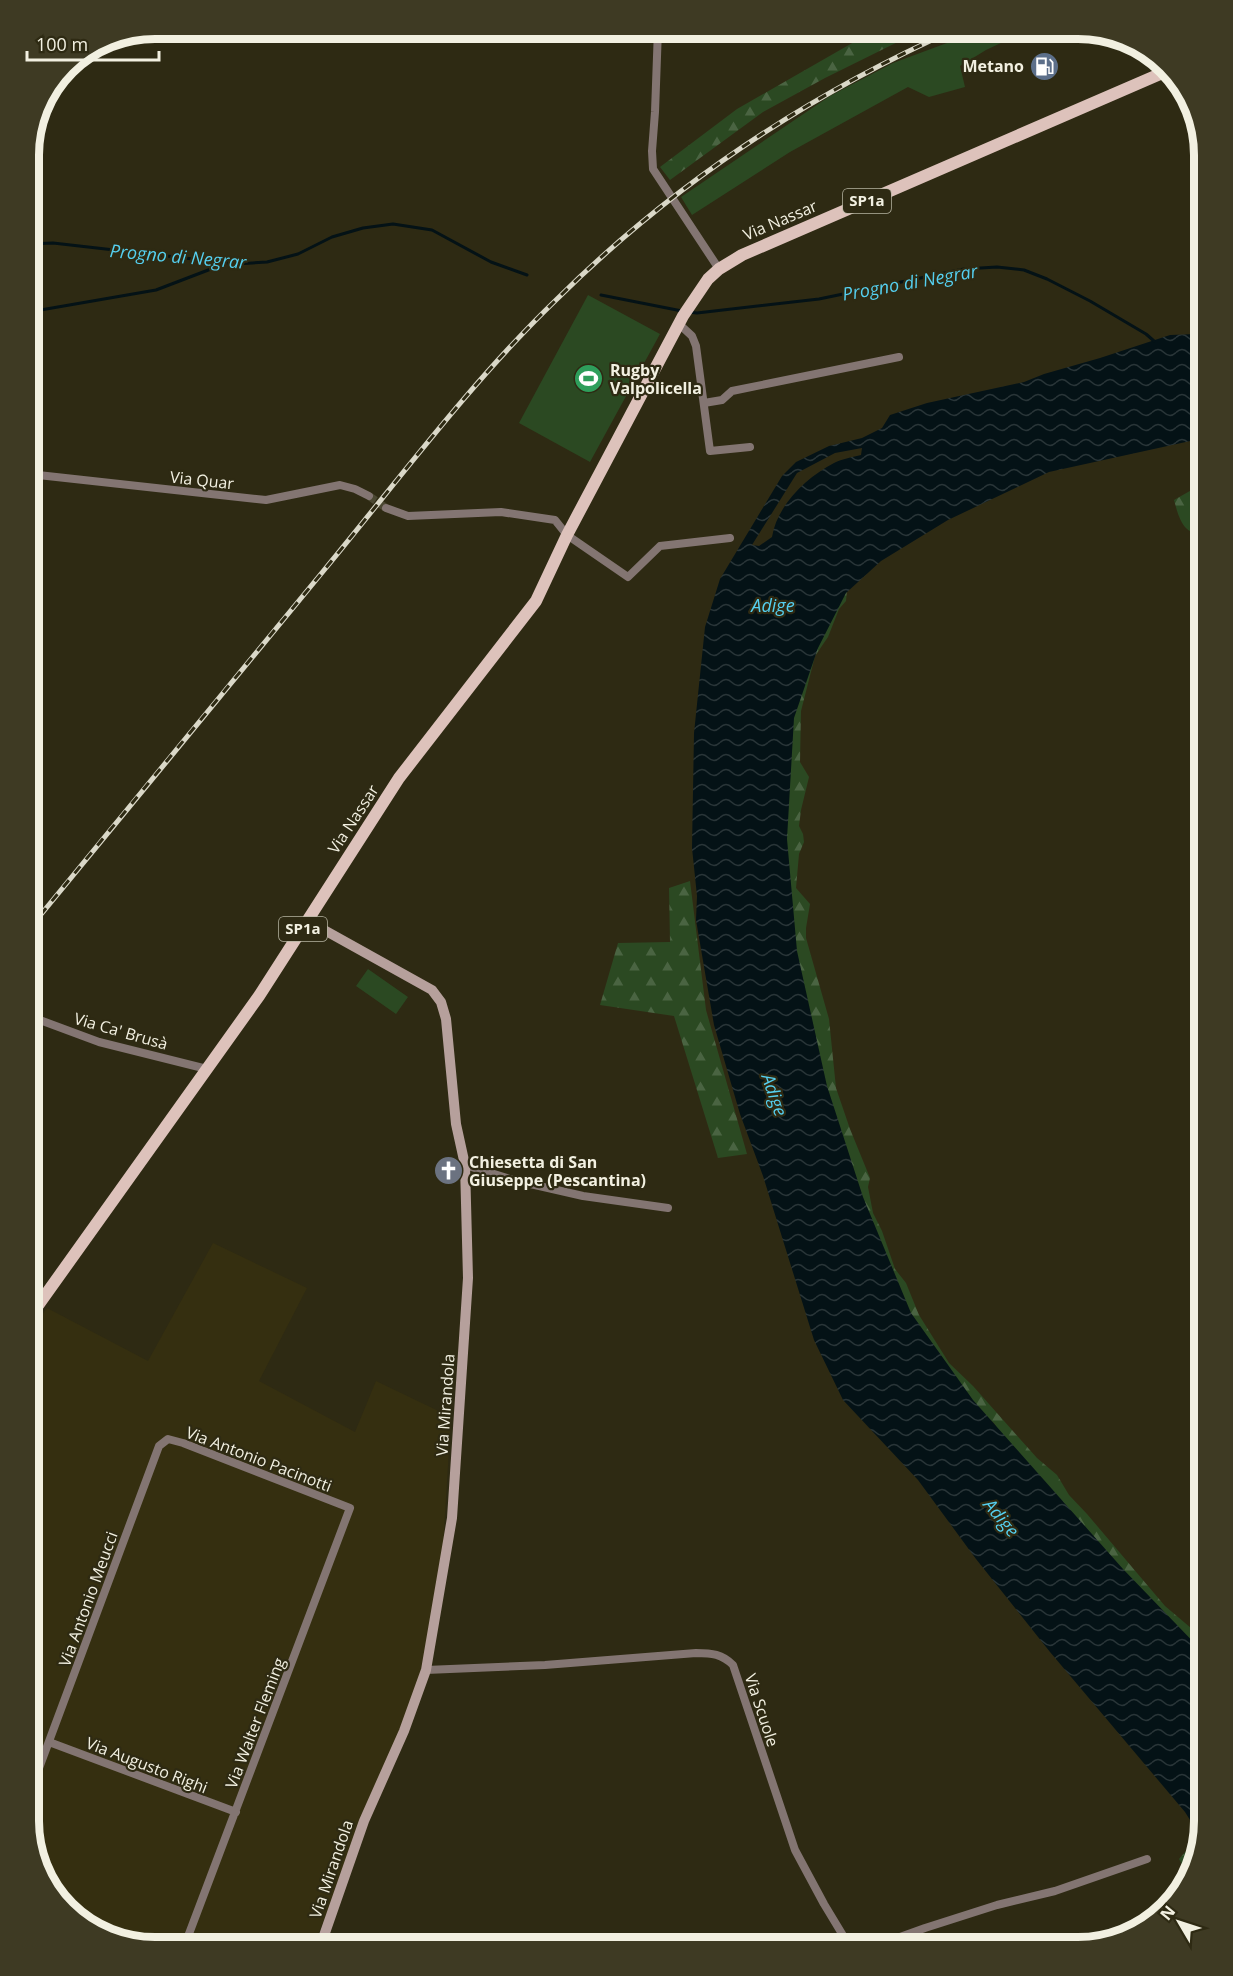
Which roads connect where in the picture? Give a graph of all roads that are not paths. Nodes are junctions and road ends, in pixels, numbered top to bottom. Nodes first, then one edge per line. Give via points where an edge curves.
1 (658, 39) edge
2 (1161, 74) edge
3 (719, 269) junction
4 (681, 320) junction
5 (899, 357) dead end
6 (704, 403) junction
7 (750, 447) dead end
8 (39, 475) edge
9 (369, 496) tunnel mouth
10 (386, 508) tunnel mouth
11 (567, 534) junction
12 (730, 538) dead end
13 (308, 921) junction
14 (39, 1020) edge
15 (207, 1069) junction
16 (465, 1165) junction
17 (668, 1208) dead end
18 (39, 1304) edge
19 (159, 1446) joint
20 (350, 1508) joint
21 (426, 1670) junction
22 (49, 1743) junction
23 (39, 1768) edge
24 (236, 1812) junction
25 (1147, 1859) dead end
26 (188, 1937) edge
27 (323, 1937) edge
28 (844, 1937) edge
29 (900, 1937) edge

1 - 3 street via 653,169
2 - 3 main road, Via Nassar / SP1a via 742,255
3 - 4 main road, Via Nassar / SP1a via 694,297
4 - 6 street via 696,346
4 - 11 main road, Via Nassar / SP1a
5 - 6 street via 732,391 722,400
6 - 7 street via 710,451
8 - 9 street, Via Quar via 266,501 340,485
10 - 11 street via 408,516 512,513 555,520
11 - 12 street via 628,577 660,546
11 - 13 main road, Via Nassar / SP1a via 536,601 399,778
13 - 15 main road, Via Nassar / SP1a
13 - 16 street, Via Mirandola via 432,990 441,1002
14 - 15 street, Via Ca' Brusà via 99,1042
15 - 18 main road, Via Nassar / SP1a
16 - 17 street via 583,1196
16 - 21 street, Via Mirandola via 468,1278 453,1507
19 - 20 street, Via Antonio Pacinotti via 168,1439 183,1443
19 - 22 street, Via Antonio Meucci
20 - 24 street, Via Walter Fleming
21 - 27 street, Via Mirandola via 364,1821
21 - 28 street, Via Scuole via 696,1653 725,1658 733,1665 795,1850
22 - 23 street, Via Antonio Meucci
22 - 24 street, Via Augusto Righi
24 - 26 street, Via Walter Fleming
25 - 29 street

